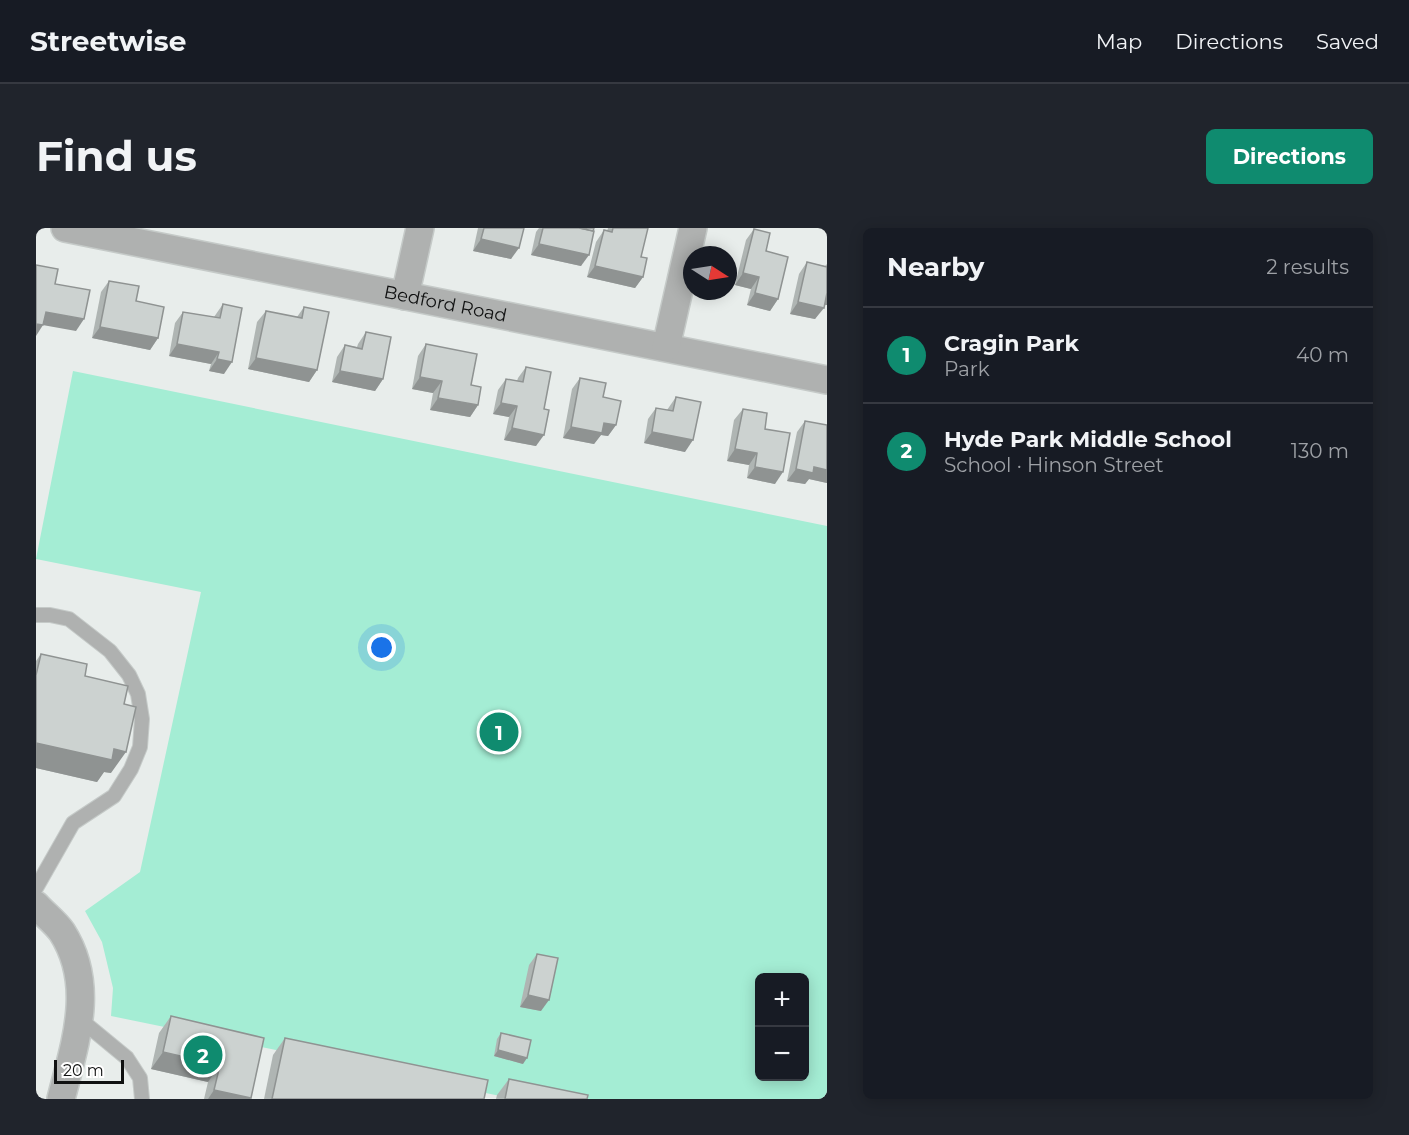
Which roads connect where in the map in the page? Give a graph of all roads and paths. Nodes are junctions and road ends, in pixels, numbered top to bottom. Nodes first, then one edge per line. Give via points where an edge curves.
1 (65, 228) edge
2 (420, 228) edge
3 (693, 228) edge
4 (115, 234) edge
5 (405, 296) junction
6 (666, 347) junction
7 (827, 380) edge
8 (36, 615) edge
9 (36, 888) edge
10 (36, 905) edge
11 (81, 1020) junction
12 (61, 1099) edge
13 (142, 1099) edge

1 - 4 street, Bedford Road
2 - 5 street
3 - 6 street
4 - 5 street, Bedford Road
5 - 6 street, Bedford Road
6 - 7 street, Bedford Road
8 - 9 lane via 69,619 110,651 138,694 142,719 140,747 114,796 73,823
10 - 11 street via 61,931 76,962 82,989
11 - 12 street
11 - 13 lane via 127,1059 140,1078

